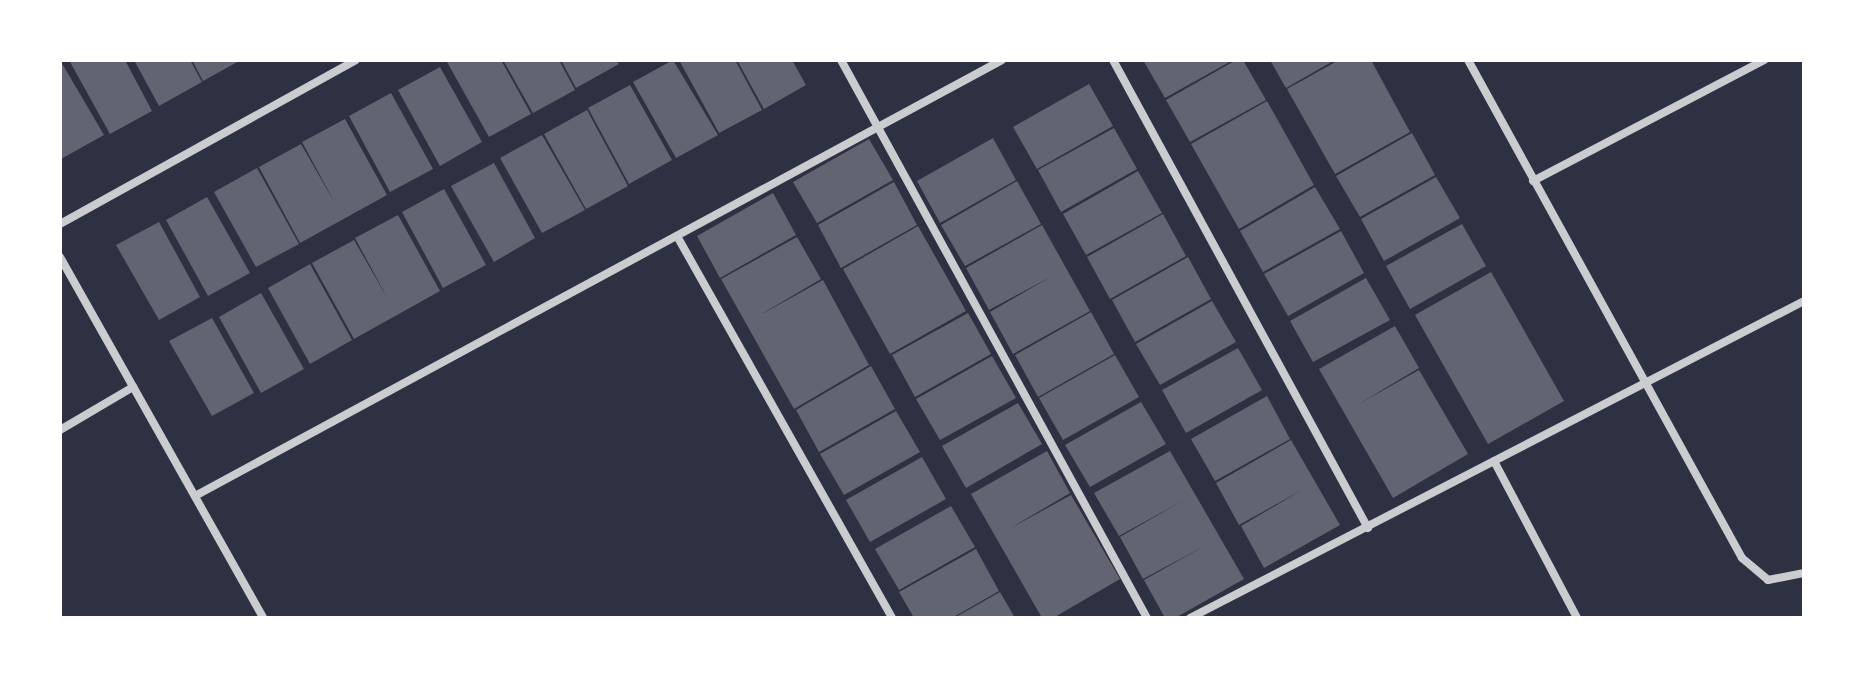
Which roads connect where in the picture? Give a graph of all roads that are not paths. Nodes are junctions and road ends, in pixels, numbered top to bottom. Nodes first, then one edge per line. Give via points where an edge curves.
1 (356, 60) edge
2 (841, 60) edge
3 (1002, 60) edge
4 (1113, 60) edge
5 (1468, 60) edge
6 (1764, 60) edge
7 (878, 127) junction
8 (1533, 181) junction
9 (60, 224) edge
10 (677, 236) junction
11 (60, 257) edge
12 (1804, 301) edge
13 (1644, 382) junction
14 (133, 387) junction
15 (60, 430) edge
16 (1494, 461) junction
17 (195, 496) junction
18 (1368, 528) junction
19 (1804, 573) edge
20 (263, 618) edge
21 (892, 618) edge
22 (1147, 618) edge
23 (1190, 618) edge
24 (1577, 618) edge

1 - 9 street
2 - 7 street
3 - 7 street
4 - 18 street
5 - 8 street
6 - 8 street
7 - 10 street
7 - 22 street
8 - 13 street
10 - 17 street
10 - 21 street
11 - 14 street
12 - 13 street
13 - 16 street
13 - 19 street via 1742,558 1768,580
14 - 15 street
14 - 17 street
16 - 18 street
16 - 24 street
17 - 20 street
18 - 23 street

